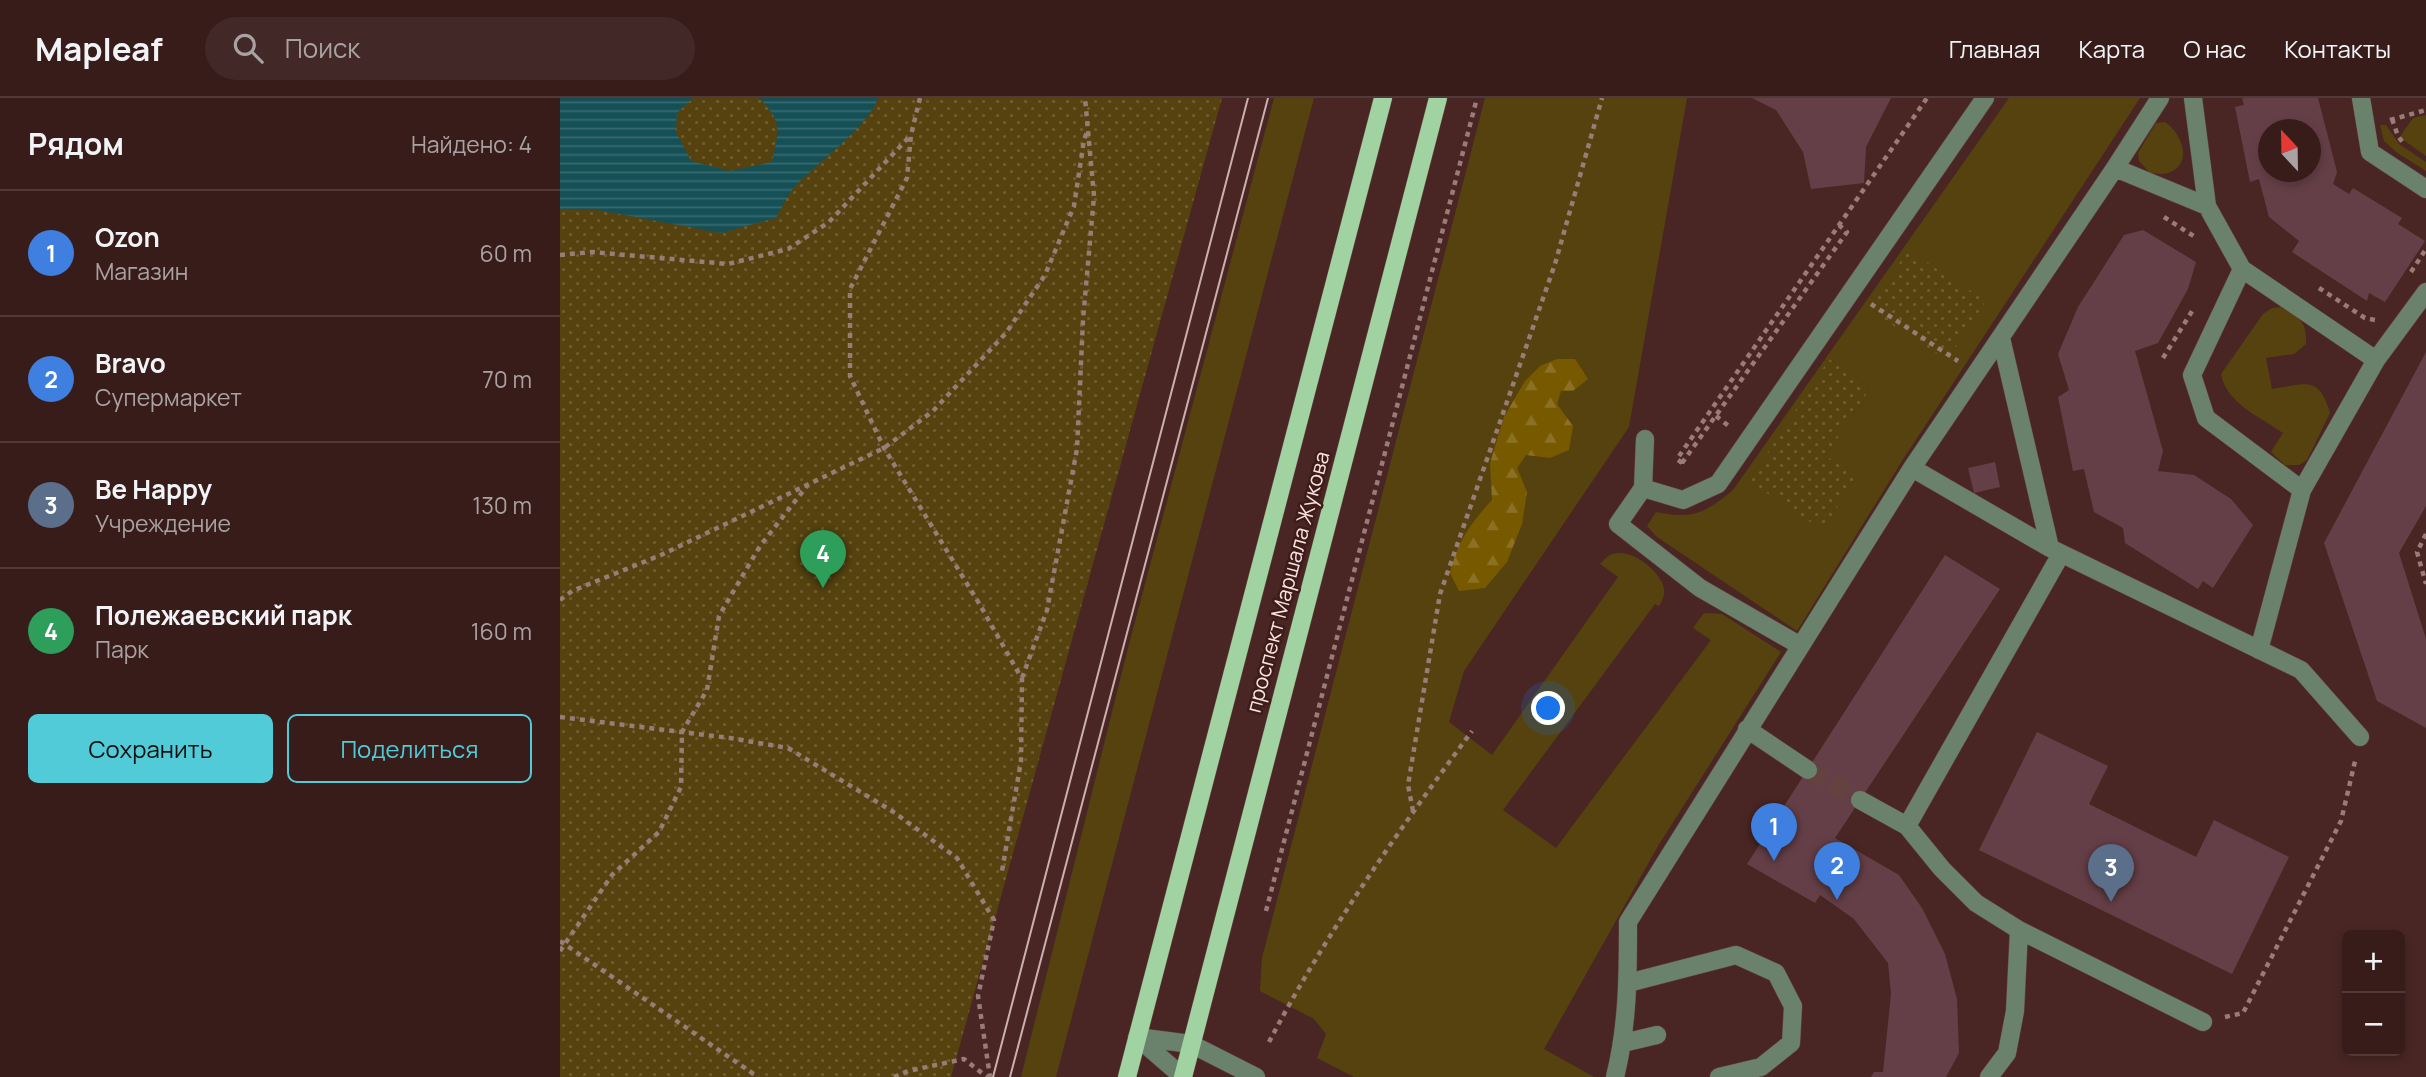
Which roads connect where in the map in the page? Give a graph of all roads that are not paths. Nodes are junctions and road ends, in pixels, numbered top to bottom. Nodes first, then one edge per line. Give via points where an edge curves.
1 (1383, 98) edge
2 (1438, 98) edge
3 (1985, 98) edge
4 (2160, 98) edge
5 (2193, 98) edge
6 (2361, 98) edge
7 (2115, 168) junction
8 (2426, 189) edge
9 (2207, 206) junction
10 (2242, 269) junction
11 (2426, 292) edge
12 (2001, 338) junction
13 (2376, 360) junction
14 (1645, 439) dead end
15 (1912, 468) junction
16 (1643, 488) junction
17 (2302, 490) junction
18 (2056, 551) junction
19 (1799, 645) junction
20 (2259, 650) junction
21 (1748, 729) junction
22 (2360, 737) road end
23 (1808, 770) tunnel mouth
24 (1860, 800) tunnel mouth
25 (1907, 826) junction
26 (2020, 930) junction
27 (1628, 983) junction
28 (2203, 1022) road end
29 (1657, 1035) dead end
30 (1137, 1037) junction
31 (1623, 1042) junction
32 (1191, 1044) junction
33 (1127, 1077) edge
34 (1183, 1077) edge
35 (1256, 1077) edge
36 (1615, 1077) edge
37 (1719, 1077) edge
38 (1989, 1077) edge

1 - 30 main road, проспект Маршала Жукова
2 - 32 main road, проспект Маршала Жукова
3 - 16 street via 1718,484 1683,500
4 - 7 street
5 - 9 street
6 - 8 street via 2370,152
7 - 9 street
7 - 12 street
9 - 10 street
10 - 13 street
10 - 17 street via 2192,375 2206,418
11 - 13 street
12 - 15 street
12 - 18 street
13 - 17 street
14 - 16 street
15 - 18 street
15 - 19 street
16 - 19 street via 1618,524 1700,588
17 - 20 street
18 - 20 street
18 - 25 street
19 - 21 street
20 - 22 street via 2301,670
21 - 23 street
21 - 27 street via 1628,922
24 - 25 street
25 - 26 street via 1976,903
26 - 28 street
26 - 38 street via 2007,1054
27 - 31 street
27 - 37 street via 1736,955 1776,973 1793,1006 1791,1043 1761,1066
29 - 31 street
30 - 32 street
30 - 33 main road, проспект Маршала Жукова
30 - 34 street
31 - 36 street
32 - 34 main road, проспект Маршала Жукова
32 - 35 street

